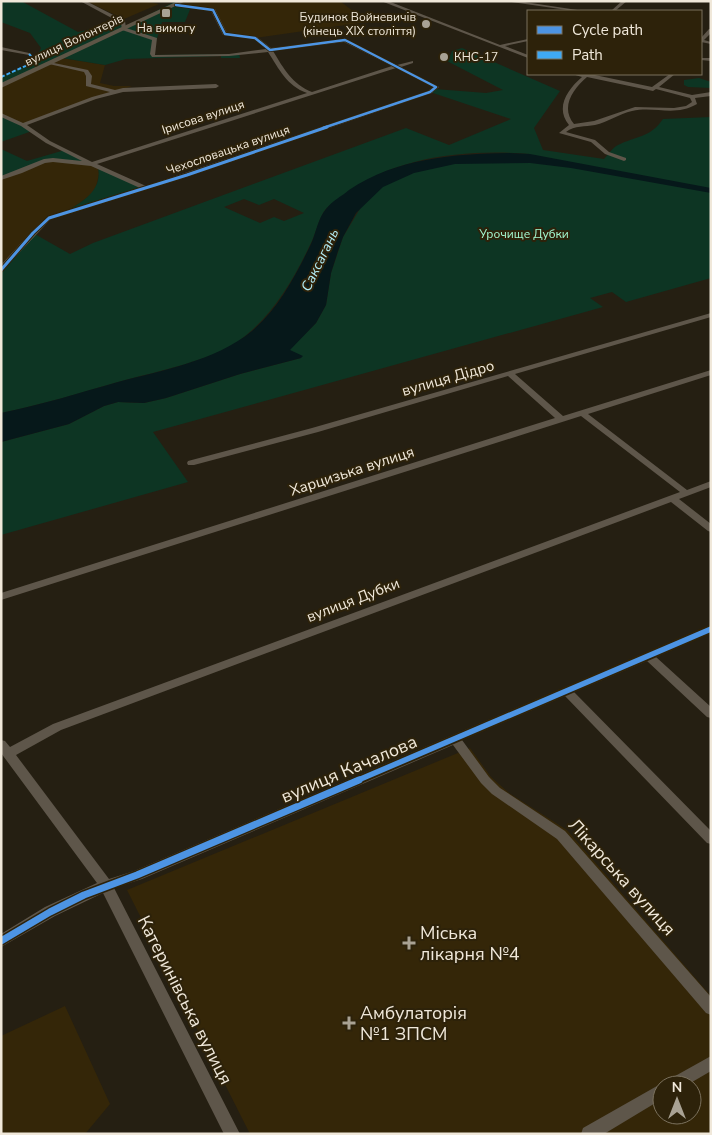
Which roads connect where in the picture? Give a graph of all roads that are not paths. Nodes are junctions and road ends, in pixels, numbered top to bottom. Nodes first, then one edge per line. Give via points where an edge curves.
1 (82, 1) edge
2 (392, 1) edge
3 (506, 1) edge
4 (625, 1) edge
5 (384, 2) edge
6 (180, 3) edge
7 (574, 10) edge
8 (614, 10) edge
9 (124, 25) junction
10 (709, 28) edge
11 (527, 40) edge
12 (702, 40) edge
13 (500, 46) junction
14 (1, 48) edge
15 (270, 50) junction
16 (29, 54) dead end
17 (527, 57) edge
18 (411, 62) dead end
19 (51, 63) junction
20 (397, 67) junction
21 (587, 75) edge
22 (672, 75) edge
23 (1, 86) edge
24 (216, 86) dead end
25 (656, 88) junction
26 (123, 90) junction
27 (313, 94) junction
28 (711, 94) edge
29 (692, 97) junction
30 (1, 115) edge
31 (23, 125) junction
32 (573, 126) junction
33 (69, 152) junction
34 (624, 159) dead end
35 (52, 160) junction
36 (91, 164) junction
37 (1, 178) edge
38 (146, 188) junction
39 (1, 270) edge
40 (711, 315) edge
41 (711, 372) edge
42 (510, 374) junction
43 (582, 413) junction
44 (562, 419) junction
45 (192, 463) dead end
46 (711, 484) edge
47 (686, 493) junction
48 (672, 498) junction
49 (711, 529) edge
50 (1, 597) edge
51 (711, 629) edge
52 (649, 656) junction
53 (567, 692) junction
54 (711, 714) edge
55 (455, 739) junction
56 (5, 749) edge
57 (711, 839) edge
58 (105, 884) junction
59 (1, 941) edge
60 (711, 1008) edge
61 (711, 1063) edge
62 (690, 1075) edge
63 (652, 1097) edge
64 (232, 1134) edge
65 (589, 1134) edge

1 - 9 street
2 - 5 street
3 - 7 street
4 - 8 street
5 - 13 street
6 - 9 street, вулиця Волонтерів
6 - 15 street via 213,10 225,34 255,38
9 - 15 street via 139,36 155,39 154,56 229,55
9 - 19 street, вулиця Волонтерів
10 - 12 street
11 - 13 street
13 - 17 street
14 - 16 street
15 - 20 street via 345,40
15 - 27 street via 282,74
18 - 20 street, Ірисова вулиця
19 - 23 street, вулиця Волонтерів
19 - 26 street via 86,72 90,87 111,92
20 - 27 street, Ірисова вулиця
20 - 38 street, Чехословацька вулиця via 432,84 435,89
21 - 25 street via 646,89
21 - 32 street via 564,103 566,119
22 - 25 street
24 - 26 street
25 - 29 street
26 - 31 street
27 - 36 street, Ірисова вулиця
28 - 29 street
29 - 32 street via 696,103 683,108 635,109
30 - 31 street
31 - 33 street
32 - 34 street via 562,132 592,141 607,153
33 - 35 street
33 - 36 street
35 - 36 street, Ірисова вулиця
35 - 37 street, Ірисова вулиця
36 - 38 street
38 - 39 street, Чехословацька вулиця via 49,218
40 - 42 street, вулиця Дідро
41 - 43 street, Харцизька вулиця
42 - 44 street
42 - 45 street, вулиця Дідро
43 - 44 street, Харцизька вулиця
43 - 47 street
44 - 50 street, Харцизька вулиця
46 - 47 street, вулиця Дубки
47 - 48 street, вулиця Дубки
48 - 49 street
48 - 56 street, вулиця Дубки
51 - 52 street, вулиця Качалова
52 - 53 street, вулиця Качалова
52 - 54 street
53 - 55 street, вулиця Качалова
53 - 57 street
55 - 58 street, вулиця Качалова via 137,875
55 - 60 street, Лікарська вулиця via 496,791 561,835
56 - 58 street, вулиця Дубки
58 - 59 street, вулиця Качалова via 36,918
58 - 64 street, Катеринівська вулиця
61 - 62 street
63 - 65 street

